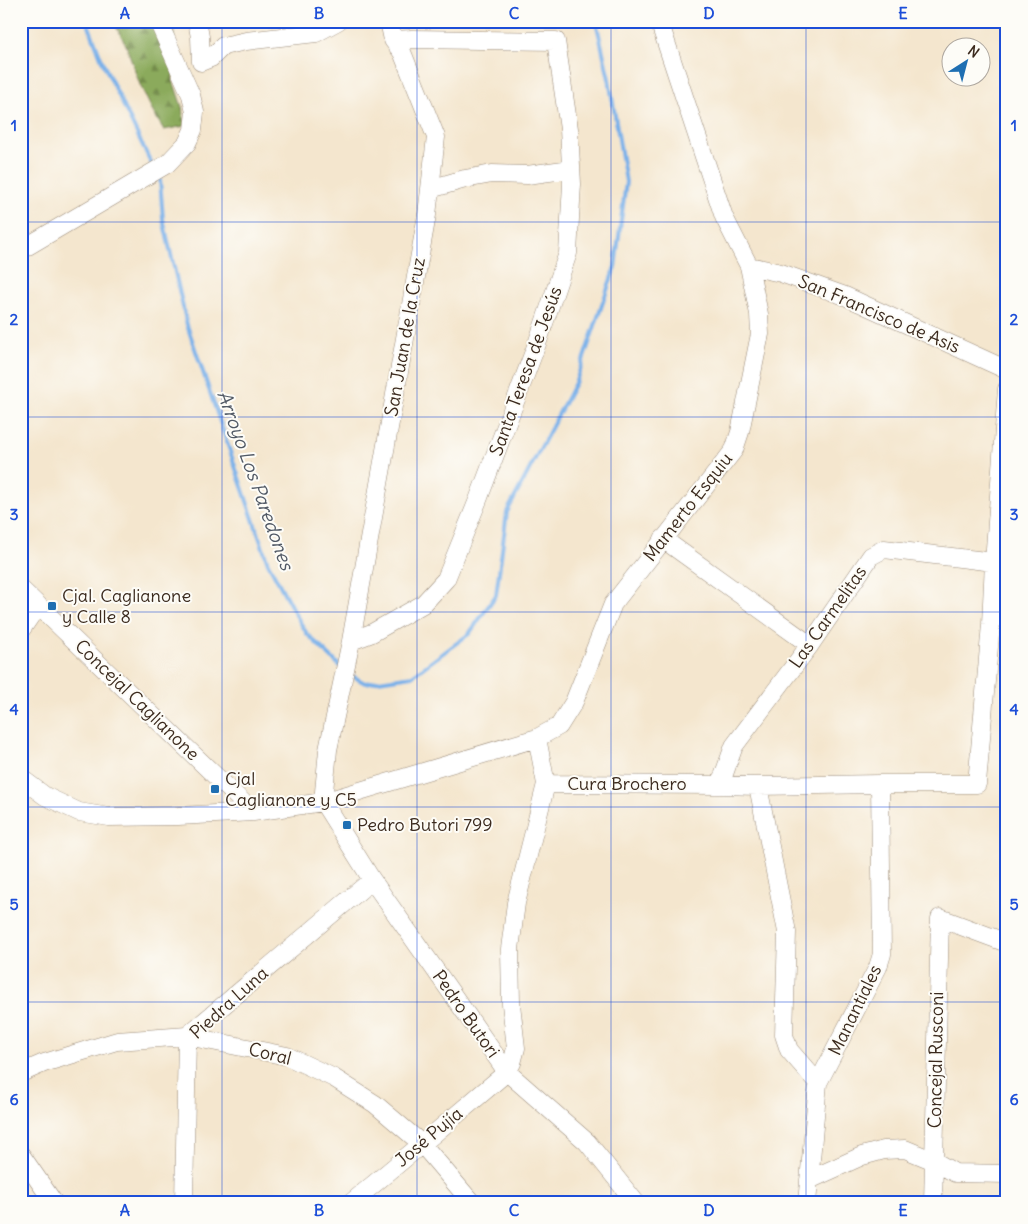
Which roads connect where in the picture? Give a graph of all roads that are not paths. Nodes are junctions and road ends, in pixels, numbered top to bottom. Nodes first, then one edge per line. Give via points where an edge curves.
1 (158, 21) edge
2 (197, 21) edge
3 (338, 21) edge
4 (389, 21) edge
5 (659, 21) edge
6 (394, 40) junction
7 (571, 169) junction
8 (430, 189) junction
9 (21, 250) edge
10 (749, 266) junction
11 (1007, 370) edge
12 (1007, 389) edge
13 (664, 539) junction
14 (994, 562) junction
15 (21, 589) edge
16 (38, 605) junction
17 (999, 627) edge
18 (21, 630) edge
19 (351, 641) junction
20 (810, 645) junction
21 (537, 738) junction
22 (21, 778) edge
23 (546, 784) junction
24 (880, 784) junction
25 (720, 785) junction
26 (758, 786) junction
27 (323, 802) junction
28 (253, 812) junction
29 (372, 880) junction
30 (1007, 943) edge
31 (187, 1036) junction
32 (507, 1072) junction
33 (21, 1073) edge
34 (818, 1084) junction
35 (422, 1144) junction
36 (21, 1155) edge
37 (934, 1161) junction
38 (1007, 1174) edge
39 (809, 1180) junction
40 (54, 1203) edge
41 (184, 1203) edge
42 (351, 1203) edge
43 (472, 1203) edge
44 (636, 1203) edge
45 (807, 1203) edge
46 (933, 1203) edge

1 - 9 street via 191,95 195,112 193,130 187,143 167,164
2 - 3 street via 201,62 211,58 223,46 316,33
4 - 6 street, San Juan de la Cruz
5 - 10 street, Mamerto Esquiu via 724,217
6 - 7 street, Santa Teresa de Jesús via 556,41 569,129
6 - 8 street, San Juan de la Cruz via 402,52 436,137
7 - 8 street via 528,175 492,174
7 - 19 street, Santa Teresa de Jesús via 568,253 538,341 446,580 423,604
8 - 19 street, San Juan de la Cruz
10 - 11 street, San Francisco de Asis via 782,273 844,296
10 - 13 street, Mamerto Esquiu via 760,314 760,334 740,432 734,450
12 - 14 street
13 - 20 street
13 - 21 street, Mamerto Esquiu via 613,604 574,702 559,726
14 - 17 street
14 - 20 street, Las Carmelitas via 884,549 871,556
15 - 16 street, Concejal Caglianone
16 - 18 street
16 - 28 street, Concejal Caglianone
17 - 24 street, Cura Brochero via 977,784
19 - 27 street, San Juan de la Cruz via 328,750
20 - 25 street, Las Carmelitas via 734,746
21 - 23 street, Cura Brochero
21 - 27 street
22 - 28 street via 45,796 79,812 109,817
23 - 25 street, Cura Brochero
23 - 32 street via 516,903 510,949 516,1048
24 - 26 street, Cura Brochero
24 - 34 street, Manantiales via 882,954 878,968
25 - 26 street, Cura Brochero
26 - 34 street via 787,932 784,1035 789,1050
27 - 28 street
27 - 29 street, Pedro Butori
29 - 31 street, Piedra Luna
29 - 32 street, Pedro Butori
30 - 37 street, Concejal Rusconi via 940,918
31 - 33 street, Coral via 117,1041
31 - 35 street, Coral via 287,1056 334,1078 375,1104
31 - 41 street, Piedra Luna
32 - 35 street, José Pujía
32 - 44 street, Pedro Butori via 587,1142
34 - 39 street, Manantiales
35 - 42 street, José Pujía
35 - 43 street, Coral
36 - 40 street
37 - 38 street via 955,1173
37 - 39 street via 905,1149 884,1150 862,1156
37 - 46 street, Concejal Rusconi
39 - 45 street, Manantiales

